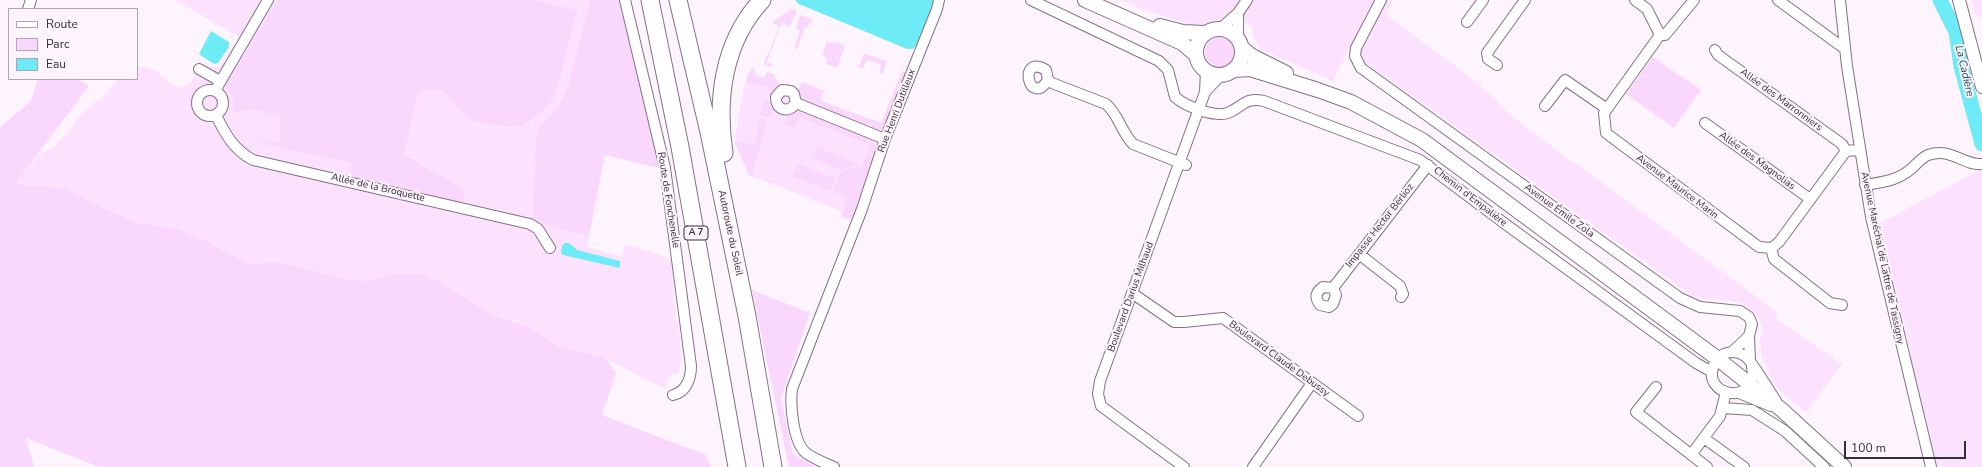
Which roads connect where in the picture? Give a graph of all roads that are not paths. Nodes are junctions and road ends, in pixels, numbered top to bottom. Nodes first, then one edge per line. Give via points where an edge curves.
1 (268, 0) edge
2 (626, 0) edge
3 (650, 0) edge
4 (678, 0) edge
5 (762, 0) edge
6 (939, 0) edge
7 (1031, 0) edge
8 (1085, 0) edge
9 (1247, 0) edge
10 (1381, 0) edge
11 (1483, 0) edge
12 (1525, 0) edge
13 (1635, 0) edge
14 (1694, 0) edge
15 (1778, 0) edge
16 (1840, 0) edge
17 (1959, 0) edge
18 (1114, 12) junction
19 (1238, 13) junction
20 (1467, 22) dead end
21 (1220, 29) junction
22 (1205, 34) junction
23 (1660, 34) junction
24 (1240, 43) junction
25 (1845, 49) junction
26 (1715, 50) dead end
27 (1196, 54) junction
28 (1498, 65) dead end
29 (199, 69) dead end
30 (1206, 71) junction
31 (1228, 72) junction
32 (1048, 80) dead end
33 (220, 81) junction
34 (1982, 87) edge
35 (1318, 90) junction
36 (215, 91) junction
37 (1205, 92) junction
38 (796, 103) dead end
39 (1545, 106) dead end
40 (1199, 109) junction
41 (1607, 109) junction
42 (216, 115) junction
43 (1705, 123) dead end
44 (885, 139) junction
45 (1859, 150) junction
46 (1846, 151) junction
47 (1183, 163) junction
48 (1982, 164) edge
49 (1428, 165) junction
50 (1865, 185) junction
51 (1810, 200) junction
52 (550, 248) dead end
53 (1771, 248) junction
54 (1358, 254) junction
55 (1333, 288) dead end
56 (1132, 292) junction
57 (1401, 297) dead end
58 (1842, 305) dead end
59 (747, 316) junction
60 (1749, 336) junction
61 (1732, 352) junction
62 (1718, 359) junction
63 (1751, 364) junction
64 (1712, 372) junction
65 (1312, 383) junction
66 (1656, 387) dead end
67 (1745, 389) junction
68 (1726, 392) junction
69 (673, 395) dead end
70 (1723, 408) junction
71 (1782, 410) junction
72 (1358, 416) dead end
73 (1704, 438) junction
74 (1691, 455) junction
75 (736, 467) edge
76 (773, 467) edge
77 (834, 467) edge
78 (1184, 467) edge
79 (1253, 467) edge
80 (1707, 467) edge
81 (1744, 467) edge
82 (1824, 467) edge
83 (1844, 467) edge
84 (1931, 467) edge

1 - 33 street
2 - 69 street, Route de Fonchenelle via 665,168 691,366 690,377 684,389
3 - 75 highway, A 7 via 680,147
4 - 59 highway, Autoroute du Soleil via 709,132
5 - 59 highway via 742,28 733,47 720,97 720,130
6 - 44 street, Rue Henri Dutilleux
7 - 40 street via 1159,61 1168,70 1175,97 1180,102
8 - 18 main road
9 - 19 street
10 - 60 street, Avenue Émile Zola via 1356,48 1355,56 1365,72 1680,298 1700,307 1740,311 1749,317 1752,324
11 - 20 street
12 - 28 street via 1487,53 1488,59
13 - 23 street via 1647,9
14 - 23 street via 1665,35
15 - 25 street
16 - 25 street, Avenue Maréchal de Lattre de Tassigny
17 - 34 street
18 - 22 main road via 1164,28
18 - 27 main road via 1182,43
19 - 21 street
19 - 24 street
21 - 22 main road
21 - 24 main road via 1228,30
22 - 27 main road
23 - 41 street
24 - 31 main road via 1241,60
24 - 35 main road via 1252,56
25 - 45 street, Avenue Maréchal de Lattre de Tassigny
26 - 46 street, Allée des Marronniers via 1718,55 1842,144
27 - 30 main road
29 - 33 street
30 - 31 main road
30 - 37 street, Boulevard Darius Milhaud
31 - 35 main road via 1250,69
31 - 37 street, Boulevard Darius Milhaud
32 - 47 street via 1106,104 1133,144
33 - 36 street
35 - 62 main road via 1358,105 1422,140
36 - 42 street via 221,96 223,104
36 - 42 street via 203,92 196,102 203,114
37 - 40 street, Boulevard Darius Milhaud
38 - 44 street
39 - 41 street via 1565,80
40 - 47 street, Boulevard Darius Milhaud
40 - 49 street, Chemin d'Empalière via 1224,115 1250,99 1264,101 1414,156
41 - 53 street, Avenue Maurice Marin via 1604,113 1606,133 1759,247
42 - 52 street, Allée de la Broquette via 232,144 253,160 530,224 538,230
43 - 51 street, Allée des Magnolias
44 - 77 street, Rue Henri Dutilleux via 862,209 792,389 791,409 799,443 804,452
45 - 46 street
45 - 50 street, Avenue Maréchal de Lattre de Tassigny
46 - 51 street
47 - 56 street, Boulevard Darius Milhaud
48 - 50 street via 1978,165 1943,153 1927,155 1895,180
49 - 54 street, Impasse Hector Berlioz
49 - 64 street, Chemin d'Empalière via 1508,226
50 - 84 street, Avenue Maréchal de Lattre de Tassigny via 1884,275
51 - 53 street via 1779,242
53 - 58 street via 1774,259 1830,303
54 - 55 street, Impasse Hector Berlioz
54 - 57 street via 1400,286 1403,294
56 - 65 street, Boulevard Claude Debussy via 1174,322 1223,318
56 - 78 street, Boulevard Darius Milhaud via 1100,380 1098,394 1101,406
59 - 76 highway, Autoroute du Soleil
60 - 61 street
60 - 63 street
61 - 62 street
61 - 63 street via 1745,356
62 - 64 street
62 - 67 main road
63 - 67 street via 1754,373
63 - 71 street
64 - 68 street via 1716,384
65 - 72 street, Boulevard Claude Debussy
65 - 79 street
66 - 74 street via 1636,412
67 - 68 street
67 - 71 main road
68 - 70 street
70 - 73 street
70 - 82 street via 1752,410 1785,431
71 - 83 main road
73 - 74 street
73 - 81 street
74 - 80 street

